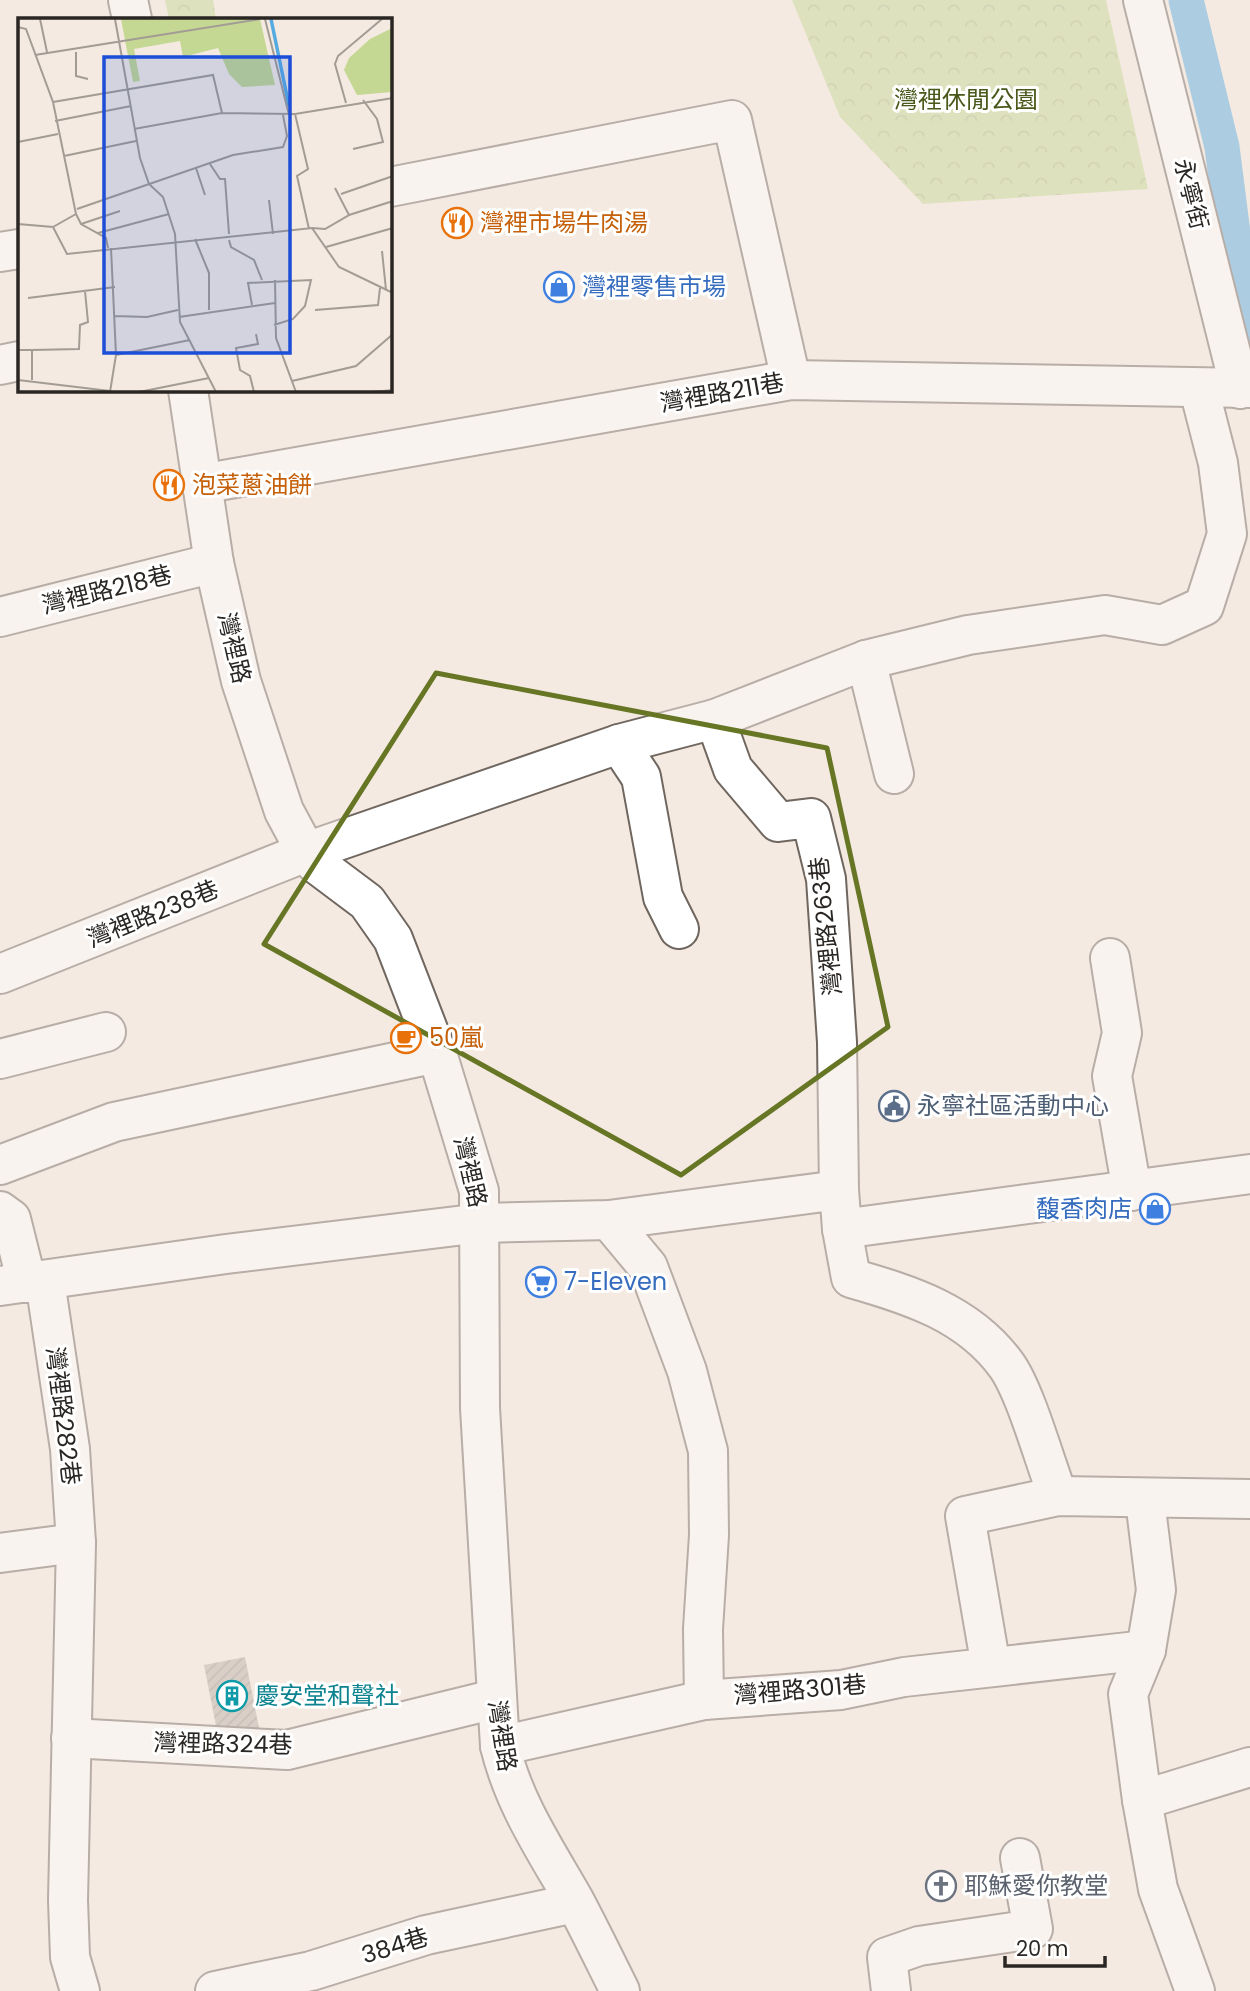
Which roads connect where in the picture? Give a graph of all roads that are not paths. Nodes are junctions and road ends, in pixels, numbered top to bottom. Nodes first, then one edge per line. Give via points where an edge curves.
1 (128, 0) edge
2 (1143, 0) edge
3 (132, 18) edge
4 (392, 187) edge
5 (18, 249) edge
6 (0, 251) edge
7 (18, 361) edge
8 (0, 365) edge
9 (791, 380) junction
10 (1199, 388) junction
11 (1245, 388) edge
12 (188, 392) edge
13 (201, 484) junction
14 (214, 563) junction
15 (0, 617) edge
16 (866, 660) junction
17 (715, 719) junction
18 (619, 744) junction
19 (894, 774) dead end
20 (306, 852) junction
21 (679, 929) dead end
22 (1110, 958) dead end
23 (0, 974) edge
24 (106, 1032) dead end
25 (437, 1053) junction
26 (0, 1059) edge
27 (0, 1165) edge
28 (1250, 1174) edge
29 (839, 1190) junction
30 (1132, 1191) junction
31 (0, 1211) edge
32 (609, 1220) junction
33 (481, 1223) junction
34 (842, 1229) junction
35 (24, 1283) edge
36 (1058, 1496) junction
37 (1250, 1499) edge
38 (1145, 1500) junction
39 (76, 1543) junction
40 (0, 1553) edge
41 (1146, 1650) junction
42 (991, 1667) junction
43 (495, 1699) junction
44 (704, 1700) junction
45 (71, 1738) junction
46 (500, 1746) junction
47 (1250, 1767) edge
48 (1142, 1800) junction
49 (1020, 1858) dead end
50 (575, 1903) junction
51 (80, 1991) edge
52 (215, 1991) edge
53 (620, 1991) edge
54 (891, 1991) edge
55 (1195, 1991) edge

1 - 3 street
2 - 11 street, 永寧街
4 - 9 street via 732,120
5 - 6 street
7 - 8 street
9 - 10 street, 灣裡路211巷
9 - 13 street, 灣裡路211巷
10 - 11 street, 灣裡路211巷
10 - 16 street, 灣裡路238巷 via 1218,463 1227,534 1204,606 1162,625 1105,615 968,635
12 - 13 street, 灣裡路
13 - 14 street, 灣裡路
14 - 15 street, 灣裡路218巷
14 - 20 street, 灣裡路 via 255,728 284,811
16 - 17 street, 灣裡路238巷
16 - 19 street
17 - 18 street, 灣裡路238巷
17 - 29 street, 灣裡路263巷 via 733,769 778,822 811,818 826,879 837,1042
18 - 20 street, 灣裡路238巷
18 - 21 street via 641,777 663,897
20 - 23 street, 灣裡路238巷
20 - 25 street, 灣裡路 via 352,888 380,918 393,939
22 - 30 street via 1122,1033 1112,1076
24 - 26 street
25 - 27 street via 114,1122
25 - 33 street, 灣裡路 via 479,1191
28 - 30 street
29 - 32 street
29 - 34 street, 灣裡路263巷
30 - 34 street
31 - 35 street, 灣裡路282巷 via 10,1219
32 - 33 street
32 - 44 street via 649,1267 687,1371 708,1451
33 - 35 street
33 - 43 street, 灣裡路 via 480,1408
34 - 36 street, 灣裡路263巷 via 851,1278 916,1297 961,1321 1008,1367
35 - 39 street, 灣裡路282巷 via 70,1449
36 - 38 street
36 - 42 street via 965,1516
37 - 38 street
38 - 41 street via 1156,1590
39 - 40 street
39 - 45 street, 灣裡路282巷
41 - 42 street, 灣裡路301巷
41 - 48 street via 1128,1694
42 - 44 street, 灣裡路301巷 via 841,1690
43 - 45 street, 灣裡路324巷 via 287,1750
43 - 46 street, 灣裡路
44 - 46 street, 灣裡路301巷
45 - 51 street, 灣裡路282巷 via 70,1958
46 - 50 street, 灣裡路 via 509,1783 525,1817
47 - 48 street
48 - 55 street via 1158,1889
49 - 54 street via 1033,1929 919,1946 887,1958
50 - 52 street, 384巷 via 426,1935 311,1971
50 - 53 street, 灣裡路

